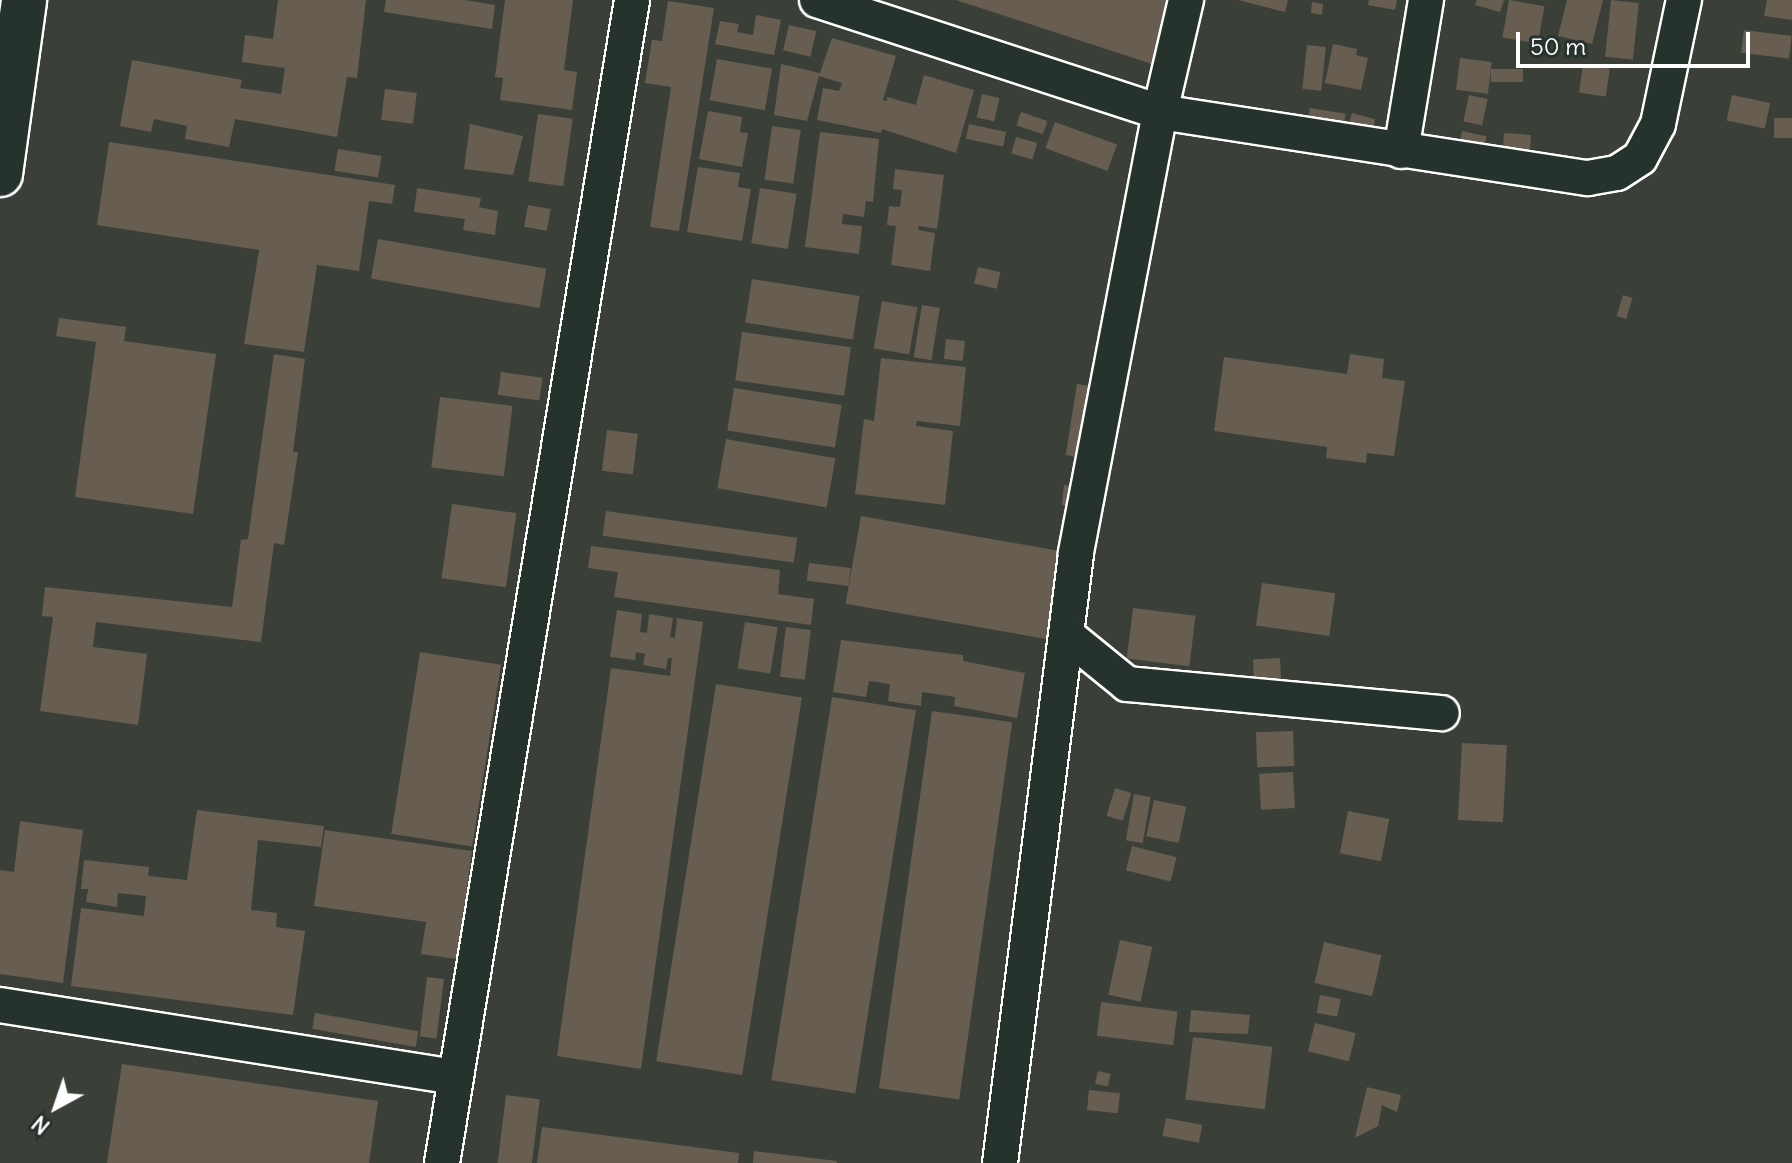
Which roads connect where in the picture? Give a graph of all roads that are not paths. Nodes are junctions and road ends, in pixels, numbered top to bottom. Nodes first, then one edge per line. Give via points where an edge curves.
1 (24, 0) edge
2 (632, 0) edge
3 (817, 0) edge
4 (1186, 0) edge
5 (1426, 0) edge
6 (1684, 0) edge
7 (1160, 112) junction
8 (1401, 151) junction
9 (0, 174) edge
10 (1068, 636) junction
11 (1442, 713) dead end
12 (0, 1005) edge
13 (455, 1077) junction
14 (442, 1163) edge
15 (1000, 1163) edge

1 - 9 highway
2 - 13 street
3 - 7 street
4 - 7 street
5 - 8 street
6 - 8 street via 1658,124 1640,158 1617,173 1588,178
7 - 8 street
7 - 10 street via 1076,554
10 - 11 street via 1127,684
10 - 15 street
12 - 13 street
13 - 14 street

